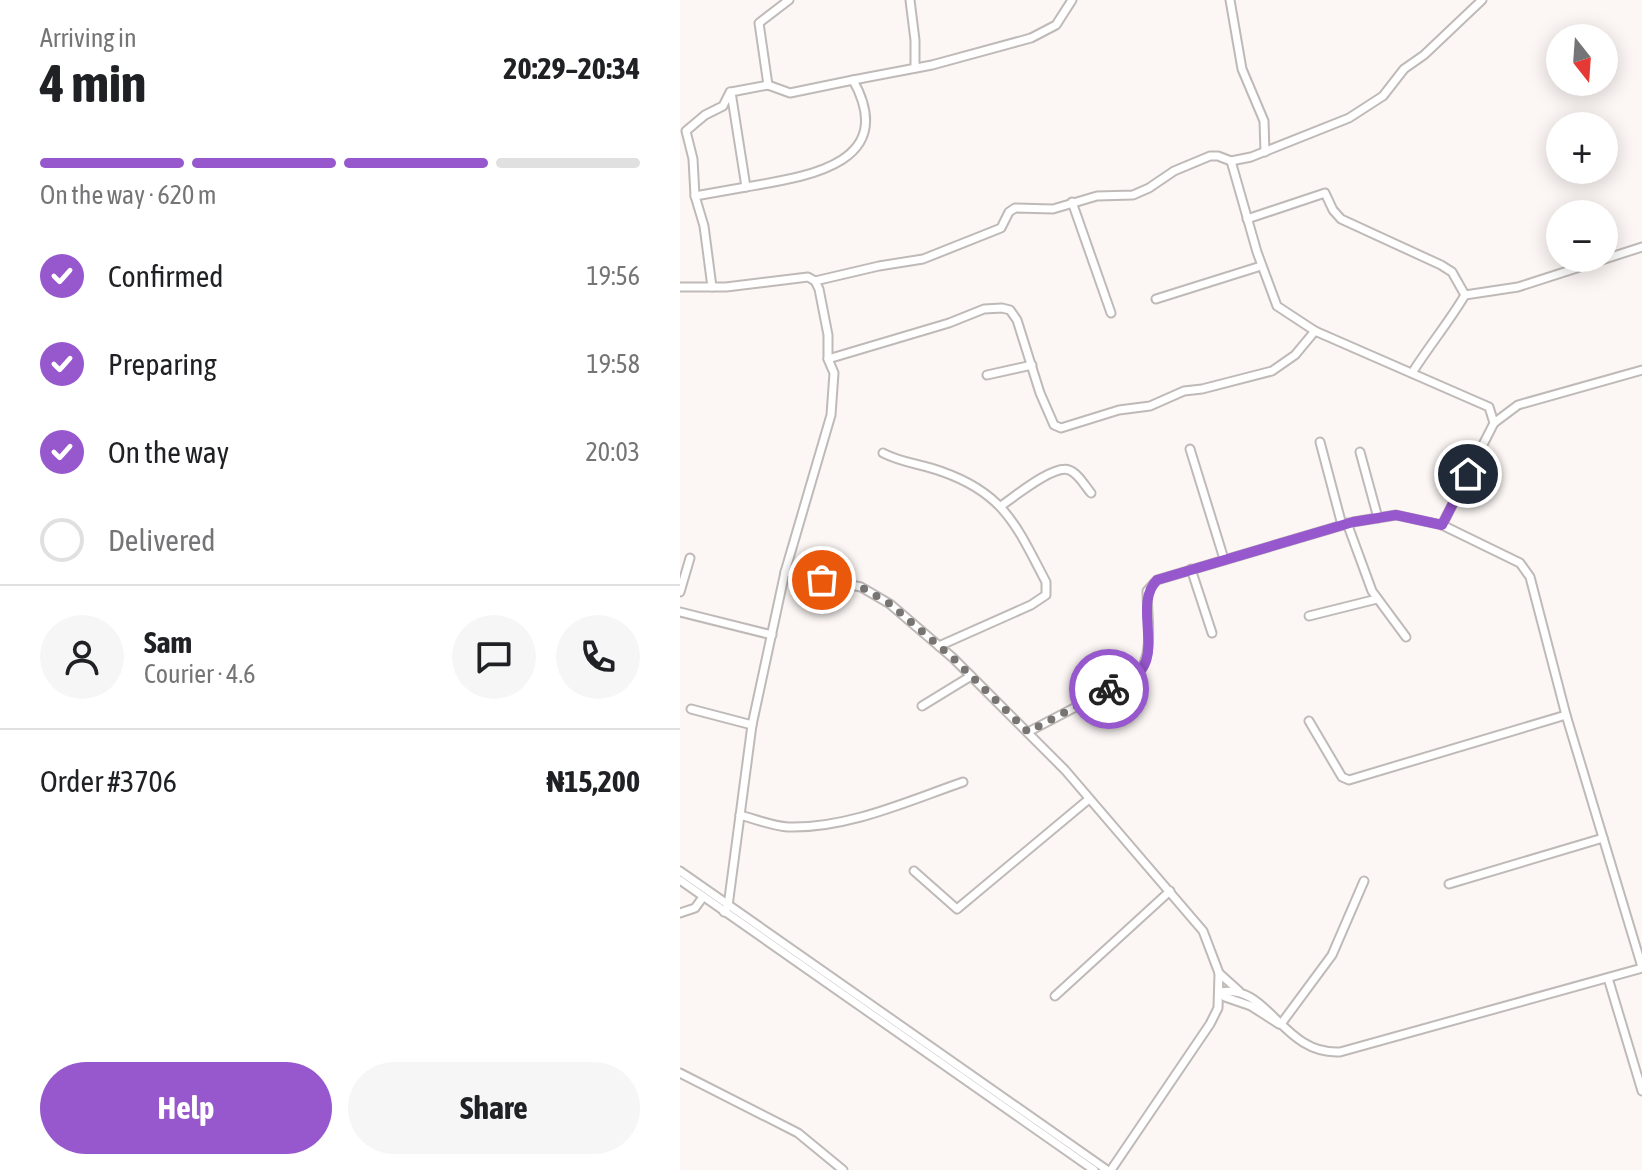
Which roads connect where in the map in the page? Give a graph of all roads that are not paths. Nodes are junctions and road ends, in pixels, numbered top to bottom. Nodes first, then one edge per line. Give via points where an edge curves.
1 (789, 0) edge
2 (910, 0) edge
3 (1072, 0) edge
4 (1230, 0) edge
5 (1482, 0) edge
6 (915, 68) junction
7 (853, 80) junction
8 (768, 85) junction
9 (731, 92) junction
10 (1265, 152) junction
11 (1231, 161) junction
12 (746, 187) junction
13 (695, 196) junction
14 (1072, 202) junction
15 (1247, 219) junction
16 (1642, 247) edge
17 (1261, 266) junction
18 (815, 281) junction
19 (680, 287) edge
20 (712, 287) junction
21 (1465, 295) junction
22 (1156, 299) dead end
23 (1111, 313) dead end
24 (1315, 331) junction
25 (828, 359) junction
26 (1032, 365) junction
27 (1642, 370) edge
28 (1412, 373) junction
29 (987, 375) dead end
30 (1494, 423) junction
31 (1320, 442) dead end
32 (1190, 449) dead end
33 (1360, 452) dead end
34 (883, 453) dead end
35 (1091, 493) dead end
36 (1001, 506) junction
37 (1378, 518) junction
38 (1344, 524) junction
39 (1442, 525) junction
40 (690, 558) dead end
41 (1224, 559) junction
42 (1191, 569) junction
43 (785, 572) junction
44 (680, 592) edge
45 (1377, 599) junction
46 (680, 612) edge
47 (1309, 616) dead end
48 (1212, 633) dead end
49 (772, 635) junction
50 (1406, 637) dead end
51 (939, 646) junction
52 (971, 676) junction
53 (922, 706) dead end
54 (691, 709) dead end
55 (1566, 715) junction
56 (1309, 721) dead end
57 (752, 725) junction
58 (1028, 732) junction
59 (963, 782) dead end
60 (1089, 799) junction
61 (740, 815) junction
62 (1603, 838) junction
63 (680, 871) edge
64 (914, 871) dead end
65 (680, 880) edge
66 (1364, 881) dead end
67 (1449, 884) dead end
68 (1170, 891) junction
69 (703, 897) junction
70 (726, 909) junction
71 (680, 913) edge
72 (1642, 968) edge
73 (1219, 973) junction
74 (1608, 978) junction
75 (1220, 992) junction
76 (1240, 992) junction
77 (1055, 996) dead end
78 (1236, 1001) junction
79 (1218, 1008) junction
80 (1281, 1024) junction
81 (680, 1073) edge
82 (1642, 1091) edge
83 (1019, 1113) junction
84 (1081, 1166) edge
85 (843, 1170) edge
86 (1094, 1170) edge
87 (1109, 1170) edge

1 - 8 street via 759,23
2 - 6 street
3 - 6 street via 1056,25 1031,38
4 - 10 street via 1242,69 1264,121
5 - 10 street via 1376,101 1349,118
6 - 7 street
7 - 8 street via 790,93
7 - 12 street via 865,124 851,154 811,175
8 - 9 street
9 - 12 street
9 - 13 street via 723,106 686,131
10 - 11 street
11 - 14 street via 1210,156 1141,193
11 - 15 street
12 - 13 street
13 - 20 street
14 - 18 street via 1046,210 1015,208 1001,228 923,259
14 - 23 street
15 - 17 street
15 - 21 street via 1325,193 1341,219 1452,272
16 - 21 street via 1518,287
17 - 22 street
17 - 24 street via 1277,306
18 - 20 street via 797,277
18 - 25 street
19 - 20 street
21 - 28 street
24 - 26 street via 1272,371 1061,428 1054,425
24 - 28 street
25 - 26 street via 984,309 1002,308 1014,315
25 - 43 street via 834,373 831,415
26 - 29 street
27 - 30 street via 1518,405
28 - 30 street via 1489,407
30 - 39 street
31 - 38 street
32 - 41 street
33 - 37 street
34 - 36 street via 960,478
35 - 36 street via 1063,469
36 - 51 street via 1046,582 1046,595
37 - 38 street
37 - 39 street via 1396,515
38 - 41 street
38 - 45 street
39 - 55 street via 1524,567
40 - 44 street
41 - 42 street
42 - 48 street
42 - 58 street via 1157,580 1147,591 1147,656 1137,675
43 - 49 street
43 - 51 street via 861,587
45 - 47 street
45 - 50 street
46 - 49 street
49 - 57 street
51 - 52 street
52 - 53 street
52 - 58 street
54 - 57 street
55 - 56 street via 1349,780 1342,777
55 - 62 street
57 - 61 street
58 - 60 street
59 - 61 street via 812,826 785,827
60 - 64 street via 957,909
60 - 68 street
61 - 70 street
62 - 67 street
62 - 72 street
63 - 70 street
65 - 69 street
66 - 80 street via 1332,955
68 - 73 street via 1203,931
68 - 77 street
69 - 70 street
69 - 71 street via 695,908
70 - 83 street
72 - 74 street
73 - 75 street
73 - 76 street
74 - 80 street via 1340,1052 1306,1046
74 - 82 street
75 - 76 street
75 - 78 street
75 - 79 street
76 - 80 street
78 - 79 street
78 - 80 street
79 - 87 street
81 - 85 street via 798,1133
83 - 84 street
83 - 87 street
84 - 86 street

